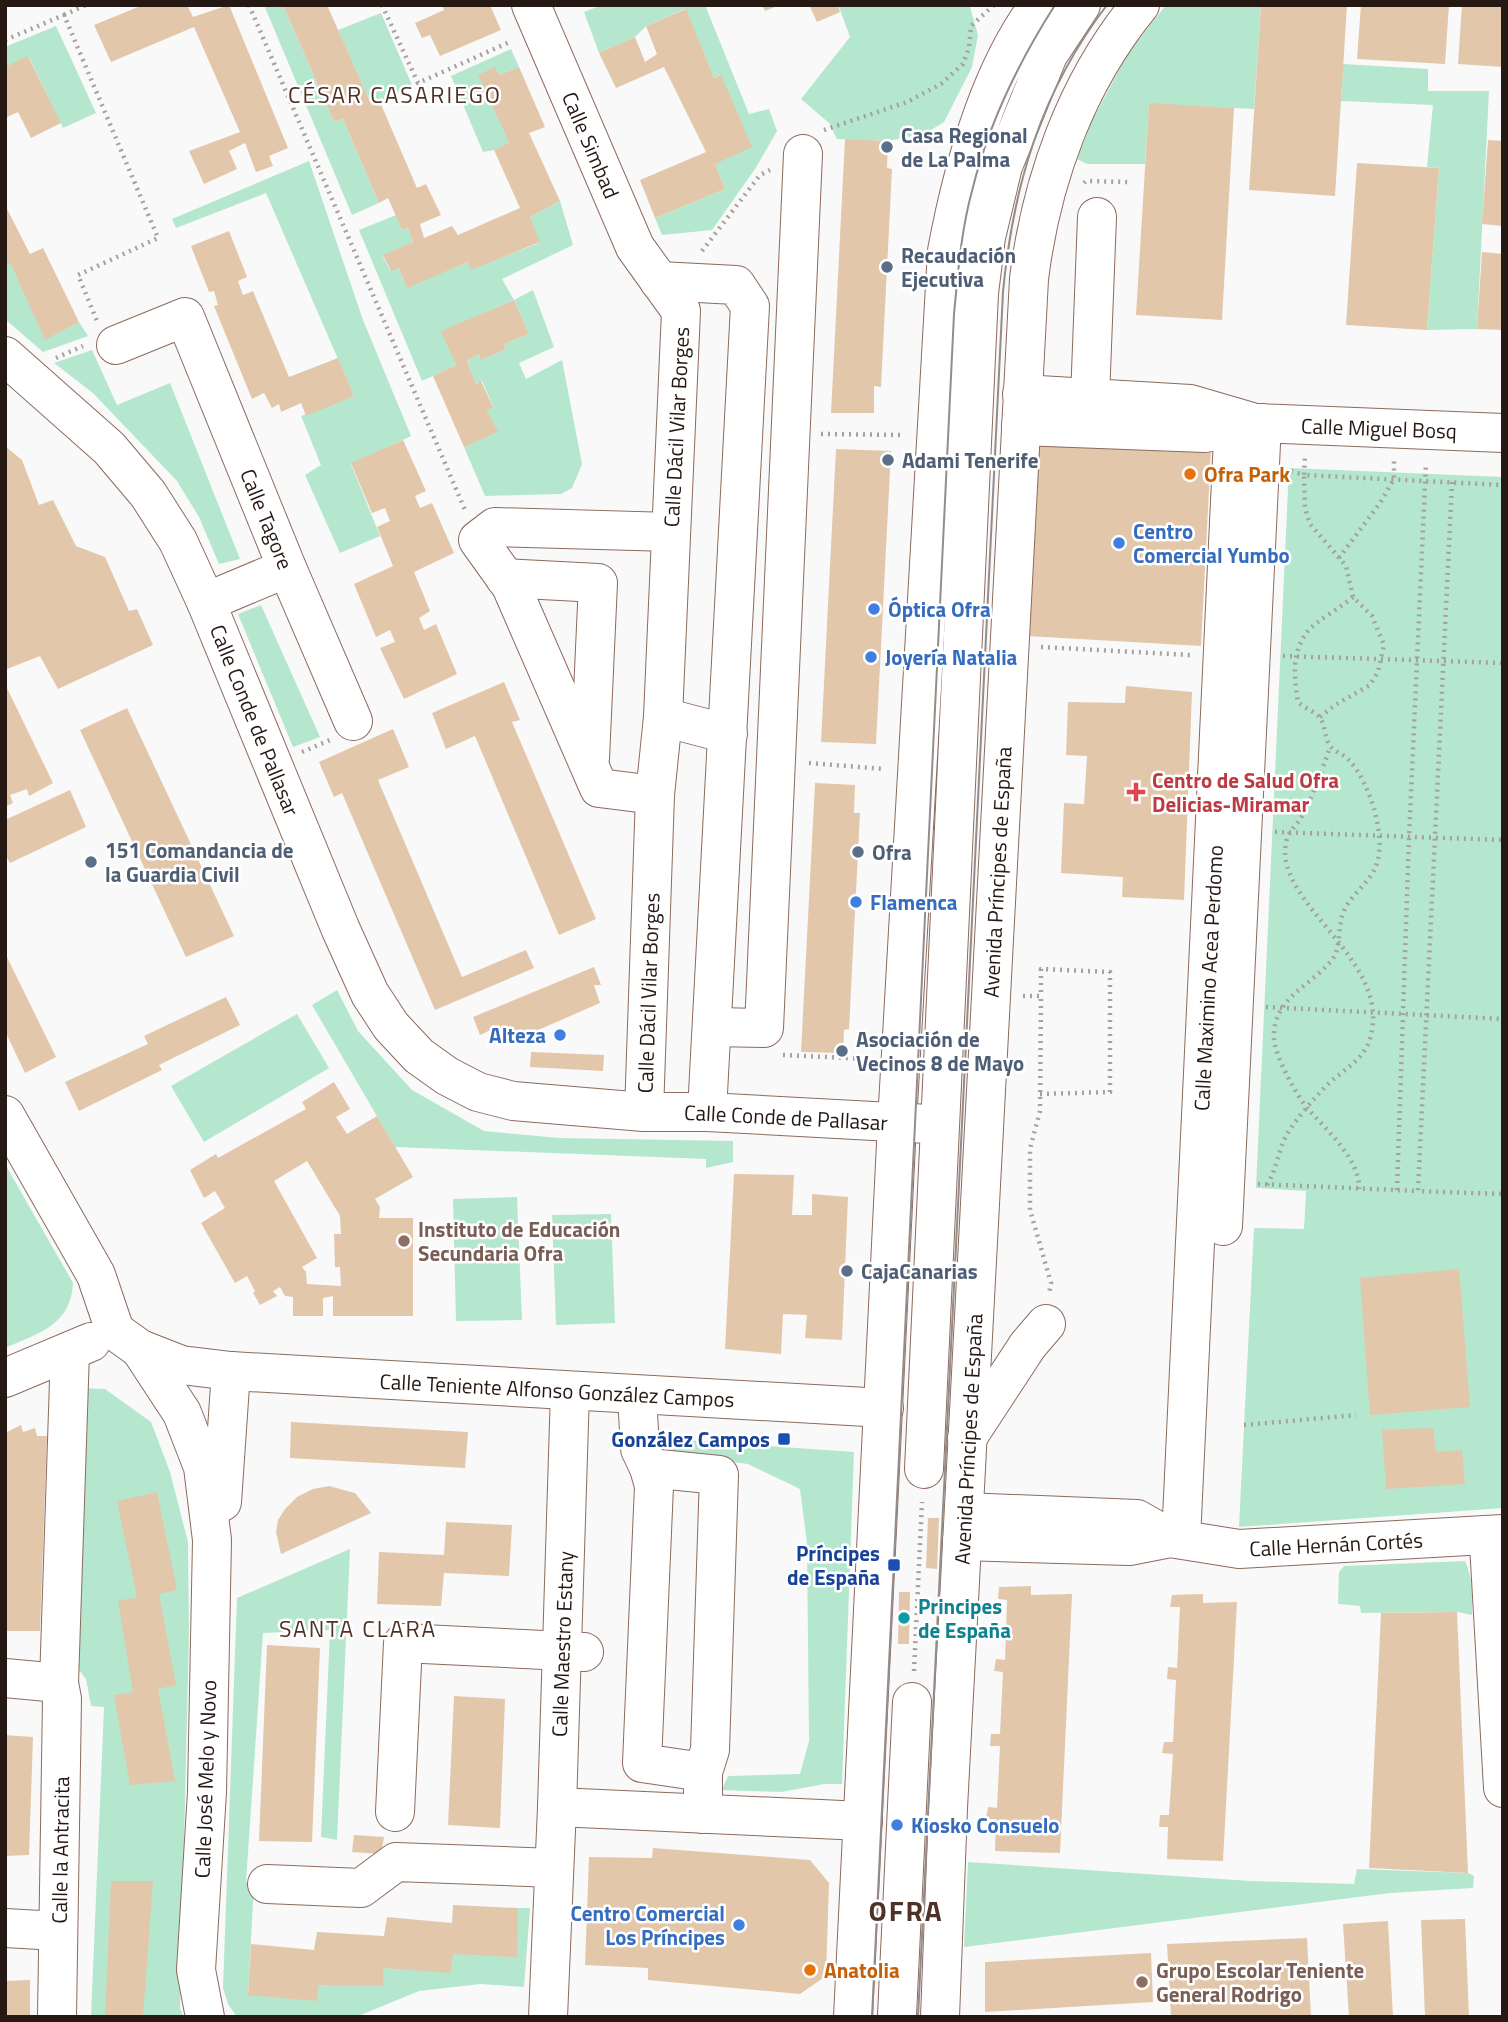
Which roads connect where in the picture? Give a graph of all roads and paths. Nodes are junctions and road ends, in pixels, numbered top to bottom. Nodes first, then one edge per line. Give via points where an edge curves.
1 (86, 5) edge
2 (249, 5) edge
3 (382, 5) edge
4 (994, 5) edge
5 (1081, 5) edge
6 (1140, 5) edge
7 (1034, 7) edge
8 (64, 15) junction
9 (536, 17) edge
10 (5, 40) edge
11 (803, 154) junction
12 (1097, 218) dead end
13 (668, 281) junction
14 (114, 350) junction
15 (14, 364) edge
16 (1090, 398) junction
17 (1021, 410) junction
18 (1246, 423) junction
19 (1503, 433) edge
20 (790, 434) junction
21 (936, 436) junction
22 (1394, 479) junction
23 (1426, 481) junction
24 (1452, 482) junction
25 (1503, 485) edge
26 (671, 532) junction
27 (478, 540) junction
28 (1339, 558) junction
29 (287, 568) junction
30 (505, 578) junction
31 (1353, 597) junction
32 (206, 602) junction
33 (1009, 645) junction
34 (1176, 654) dead end
35 (1281, 656) dead end
36 (1296, 656) junction
37 (1382, 659) junction
38 (1418, 660) junction
39 (1444, 661) junction
40 (1503, 663) edge
41 (663, 717) junction
42 (1320, 717) junction
43 (353, 720) joint
44 (1234, 720) junction
45 (728, 734) junction
46 (1331, 747) junction
47 (775, 760) junction
48 (273, 764) junction
49 (589, 767) junction
50 (917, 771) junction
51 (655, 795) junction
52 (1243, 830) junction
53 (1289, 833) junction
54 (1380, 836) junction
55 (1409, 837) junction
56 (1435, 838) junction
57 (1503, 840) edge
58 (1338, 940) junction
59 (1231, 981) junction
60 (991, 995) junction
61 (1041, 996) junction
62 (1281, 1008) junction
63 (1372, 1012) junction
64 (1403, 1014) junction
65 (1427, 1015) junction
66 (1503, 1019) edge
67 (712, 1027) junction
68 (764, 1028) junction
69 (877, 1059) dead end
70 (1040, 1094) junction
71 (1307, 1109) junction
72 (644, 1112) junction
73 (707, 1112) junction
74 (5, 1115) edge
75 (897, 1123) junction
76 (940, 1125) junction
77 (984, 1127) junction
78 (1257, 1184) dead end
79 (1267, 1185) junction
80 (1359, 1189) junction
81 (1397, 1190) junction
82 (1418, 1191) junction
83 (1503, 1194) edge
84 (96, 1275) junction
85 (1046, 1324) joint
86 (128, 1340) junction
87 (73, 1349) junction
88 (230, 1371) junction
89 (5, 1378) edge
90 (570, 1391) junction
91 (637, 1395) junction
92 (884, 1408) junction
93 (1356, 1415) dead end
94 (1244, 1425) dead end
95 (967, 1437) junction
96 (649, 1468) junction
97 (924, 1469) joint
98 (963, 1526) junction
99 (1494, 1534) edge
100 (212, 1540) junction
101 (1185, 1540) junction
102 (573, 1651) junction
103 (5, 1678) edge
104 (58, 1683) junction
105 (912, 1702) joint
106 (1501, 1732) edge
107 (703, 1772) junction
108 (1503, 1788) edge
109 (557, 1796) junction
110 (395, 1812) dead end
111 (703, 1814) junction
112 (863, 1821) junction
113 (554, 1868) junction
114 (267, 1884) dead end
115 (5, 1928) edge
116 (58, 1931) junction
117 (848, 2015) edge
118 (910, 2016) edge
119 (57, 2017) edge
120 (205, 2017) edge
121 (548, 2017) edge
122 (940, 2017) edge

1 - 8 path
2 - 27 path
3 - 9 path via 418,83
4 - 11 path via 971,26 963,64 941,84 907,102 826,128
5 - 76 street, Avenida Príncipes de España via 1048,55 1003,166 986,237
6 - 17 street, Avenida Príncipes de España via 1086,89 1044,197 1029,279
7 - 21 street via 994,87 955,207 947,251
8 - 10 path
8 - 14 path via 158,238 78,275
9 - 13 street, Calle Simbad via 635,247
11 - 13 path via 760,175
11 - 20 street
12 - 16 street
13 - 26 street, Calle Dácil Vilar Borges via 681,310
13 - 45 street via 736,285 750,306
14 - 15 path
14 - 29 street, Calle Tagore via 189,328
15 - 32 street, Calle Conde de Pallasar via 109,448 148,494 178,541
16 - 17 street, Calle Miguel Bosq
16 - 18 street, Calle Miguel Bosq via 1190,404
17 - 18 street, Calle Miguel Bosq via 1205,433
17 - 33 street, Avenida Príncipes de España
18 - 19 street, Calle Miguel Bosq
18 - 44 street, Calle Maximino Acea Perdomo
20 - 21 path
20 - 47 street
21 - 50 street
22 - 23 path
22 - 28 path
22 - 28 path via 1304,475 1310,524
23 - 24 path
23 - 38 path
24 - 25 path
24 - 39 path
26 - 27 street via 495,527
26 - 41 street, Calle Dácil Vilar Borges
27 - 30 street
28 - 31 path via 1346,566
29 - 32 street
29 - 43 street, Calle Tagore
30 - 49 street
30 - 49 street via 598,583
31 - 36 path via 1308,630
31 - 37 path via 1372,616 1384,645
32 - 48 street, Calle Conde de Pallasar
33 - 34 path
33 - 60 street, Avenida Príncipes de España
35 - 36 path
36 - 37 path
36 - 42 path via 1298,702
37 - 38 path
37 - 42 path via 1370,685
38 - 39 path
38 - 55 path
39 - 40 path
39 - 56 path
41 - 45 street
41 - 51 street, Calle Dácil Vilar Borges
42 - 46 path
43 - 48 path via 348,732
44 - 52 street, Calle Maximino Acea Perdomo
44 - 59 street, Calle Maximino Acea Perdomo
45 - 67 street
46 - 53 path via 1303,815
46 - 54 path via 1360,773
47 - 50 path
47 - 68 street
48 - 72 street, Calle Conde de Pallasar via 370,994 390,1026 419,1056 478,1092 513,1101
49 - 51 street via 599,788
50 - 75 street
51 - 72 street, Calle Dácil Vilar Borges
52 - 53 path
52 - 59 street, Calle Maximino Acea Perdomo
53 - 54 path
53 - 58 path via 1286,858 1297,888
54 - 55 path
54 - 58 path via 1377,866 1343,913
55 - 56 path
55 - 64 path
56 - 57 path
56 - 65 path
58 - 62 path via 1333,960
58 - 63 path via 1367,988
59 - 62 path
59 - 101 street, Calle Maximino Acea Perdomo
60 - 61 path
60 - 77 street, Avenida Príncipes de España
61 - 70 path
61 - 70 path via 1041,969 1110,972 1111,1092
62 - 63 path
62 - 71 path via 1274,1031 1276,1051
63 - 64 path
63 - 71 path via 1371,1036 1359,1059
64 - 65 path
64 - 81 path
65 - 66 path
65 - 82 path
67 - 68 street
67 - 73 street
68 - 69 path via 784,1057
70 - 85 path via 1030,1149 1030,1210 1051,1283
71 - 79 path via 1282,1144 1279,1163
71 - 80 path via 1341,1144 1359,1179
72 - 73 street, Calle Conde de Pallasar
73 - 75 street, Calle Conde de Pallasar
74 - 84 street
75 - 76 street, Calle Conde de Pallasar
75 - 92 street
76 - 77 street, Calle Conde de Pallasar
76 - 97 street, Avenida Príncipes de España
77 - 95 street, Avenida Príncipes de España
78 - 79 path
79 - 80 path
80 - 81 path
81 - 82 path
82 - 83 path
84 - 86 street
84 - 87 street, Calle la Antracita via 90,1308
85 - 95 street
86 - 87 street
86 - 88 street, Calle Teniente Alfonso González Campos via 181,1365
86 - 100 street via 182,1413 203,1467
87 - 89 street
87 - 104 street, Calle la Antracita
88 - 90 street, Calle Teniente Alfonso González Campos
88 - 100 street via 224,1496
90 - 91 street, Calle Teniente Alfonso González Campos
90 - 102 street, Calle Maestro Estany via 566,1502
91 - 92 street, Calle Teniente Alfonso González Campos
91 - 96 street via 640,1449
92 - 112 street
93 - 94 path
95 - 98 street, Avenida Príncipes de España
96 - 107 street via 654,1486 642,1763
96 - 107 street via 719,1475 710,1750
97 - 105 path
98 - 101 street, Calle Hernán Cortés via 1129,1546
98 - 122 street, Avenida Príncipes de España
99 - 101 street, Calle Hernán Cortés via 1239,1549
99 - 106 street via 1489,1544
100 - 120 street, Calle José Melo y Novo via 207,1792 196,1970
102 - 109 street, Calle Maestro Estany
102 - 110 street via 403,1643
103 - 104 street
104 - 116 street, Calle la Antracita via 62,1699
105 - 118 street
106 - 108 street
107 - 111 street
109 - 111 street
109 - 113 street, Calle Maestro Estany
111 - 112 street
112 - 117 street
113 - 114 street via 396,1862 361,1888
113 - 121 street, Calle Maestro Estany
115 - 116 street
116 - 119 street, Calle la Antracita
117 - 118 street

